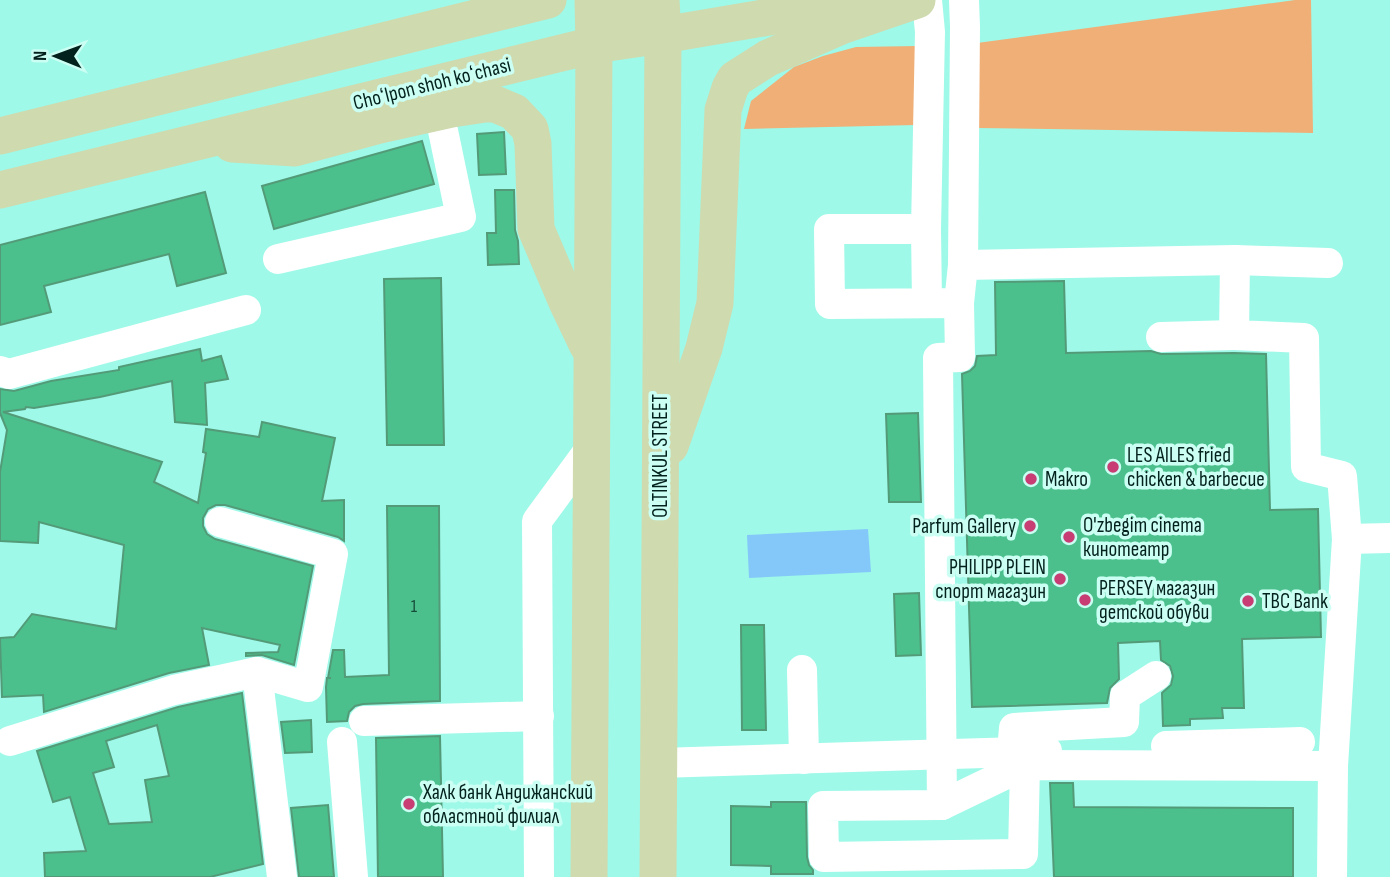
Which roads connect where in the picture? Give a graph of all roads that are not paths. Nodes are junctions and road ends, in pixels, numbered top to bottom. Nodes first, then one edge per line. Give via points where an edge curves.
1 (548, 0) edge
2 (593, 0) edge
3 (869, 0) edge
4 (916, 0) edge
5 (927, 0) edge
6 (964, 0) edge
7 (640, 9) edge
8 (594, 45) junction
9 (452, 109) junction
10 (0, 136) edge
11 (196, 142) junction
12 (0, 190) edge
13 (926, 229) junction
14 (278, 259) dead end
15 (1235, 260) junction
16 (1328, 263) dead end
17 (963, 265) junction
18 (927, 303) junction
19 (959, 303) junction
20 (246, 310) dead end
21 (1234, 335) junction
22 (1161, 337) dead end
23 (592, 354) junction
24 (0, 371) edge
25 (592, 446) junction
26 (660, 473) junction
27 (220, 522) dead end
28 (1347, 538) junction
29 (1390, 538) edge
30 (802, 670) dead end
31 (257, 672) junction
32 (1156, 676) dead end
33 (538, 716) junction
34 (364, 721) dead end
35 (10, 741) dead end
36 (342, 742) dead end
37 (1300, 742) dead end
38 (941, 754) junction
39 (1018, 758) junction
40 (804, 759) junction
41 (659, 763) junction
42 (1333, 766) junction
43 (942, 804) junction
44 (279, 876) edge
45 (353, 877) edge
46 (540, 877) edge
47 (589, 877) edge
48 (658, 877) edge
49 (1332, 877) edge

1 - 10 main road
2 - 8 main road
3 - 7 main road, Choʻlpon shoh koʻchasi
4 - 26 main road via 768,58 730,88 723,110 715,303
5 - 13 lane
6 - 17 lane
7 - 8 main road, Choʻlpon shoh koʻchasi
7 - 26 main road, OLTINKUL STREET
8 - 11 main road, Choʻlpon shoh koʻchasi
8 - 23 main road
9 - 11 main road via 295,148
9 - 14 lane via 441,121 461,217
9 - 23 main road via 495,104 514,112 530,130 536,229
11 - 12 main road, Choʻlpon shoh koʻchasi
13 - 18 lane
13 - 18 lane via 829,229 830,304
15 - 16 lane
15 - 17 lane
15 - 21 lane
17 - 19 lane
18 - 19 lane
19 - 38 lane via 960,357 938,358
20 - 24 lane via 9,374
21 - 22 lane
21 - 28 lane via 1304,338 1307,467 1342,476
23 - 25 main road
25 - 33 lane via 537,521
25 - 47 main road
26 - 41 main road, OLTINKUL STREET
27 - 31 lane via 333,554 308,687
28 - 29 lane
28 - 42 lane
30 - 40 lane
31 - 35 lane via 174,690
31 - 44 lane
32 - 39 lane via 1125,696 1124,722 1014,728
33 - 34 lane
33 - 46 lane
36 - 45 lane
37 - 39 lane
38 - 39 lane
38 - 40 lane
38 - 43 lane
39 - 42 lane
39 - 43 lane
39 - 43 lane via 1023,854 824,857 823,806
40 - 41 lane
41 - 48 main road, OLTINKUL STREET
42 - 49 lane

